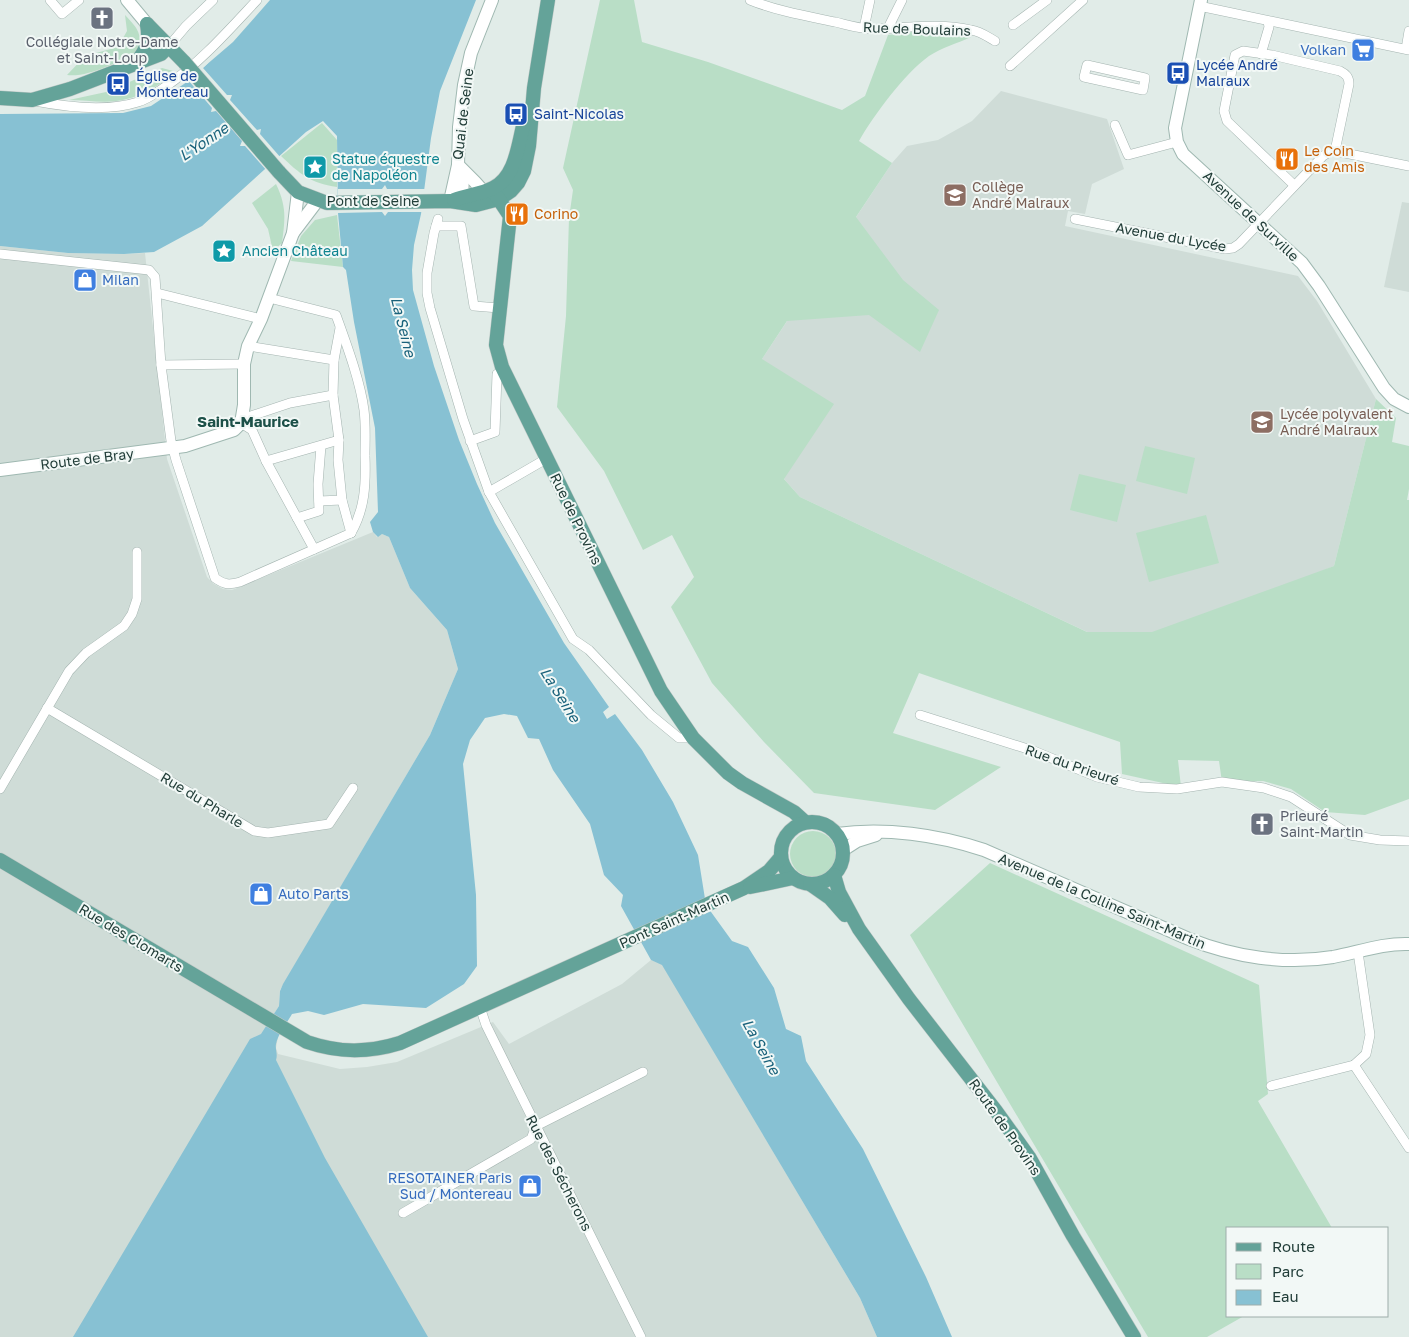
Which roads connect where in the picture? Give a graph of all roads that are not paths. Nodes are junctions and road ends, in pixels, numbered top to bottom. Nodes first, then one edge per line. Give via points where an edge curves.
1 (50, 0) edge
2 (79, 0) edge
3 (128, 0) edge
4 (213, 0) edge
5 (257, 0) edge
6 (492, 0) edge
7 (548, 0) edge
8 (750, 0) edge
9 (870, 0) edge
10 (902, 0) edge
11 (1047, 0) edge
12 (1083, 0) edge
13 (1200, 3) edge
14 (1268, 21) junction
15 (147, 24) junction
16 (1013, 25) dead end
17 (864, 28) junction
18 (888, 28) junction
19 (1409, 31) edge
20 (995, 41) dead end
21 (169, 46) junction
22 (1408, 50) edge
23 (1261, 54) junction
24 (135, 65) junction
25 (1010, 66) dead end
26 (1084, 77) joint
27 (0, 98) edge
28 (32, 100) junction
29 (1115, 125) dead end
30 (1176, 142) junction
31 (1335, 151) junction
32 (1409, 166) edge
33 (460, 168) junction
34 (1294, 185) junction
35 (298, 192) junction
36 (491, 193) junction
37 (318, 200) junction
38 (458, 200) junction
39 (1075, 219) dead end
40 (1259, 224) junction
41 (293, 233) junction
42 (0, 254) edge
43 (158, 293) junction
44 (269, 298) junction
45 (499, 308) junction
46 (261, 319) junction
47 (340, 327) junction
48 (248, 346) junction
49 (334, 360) junction
50 (244, 364) junction
51 (161, 365) junction
52 (504, 371) junction
53 (333, 394) junction
54 (1409, 407) edge
55 (242, 421) junction
56 (338, 440) junction
57 (470, 441) junction
58 (321, 446) junction
59 (173, 449) junction
60 (546, 458) junction
61 (266, 461) junction
62 (0, 470) edge
63 (488, 492) junction
64 (342, 500) junction
65 (319, 501) junction
66 (297, 518) junction
67 (351, 533) junction
68 (314, 549) junction
69 (137, 552) dead end
70 (47, 708) junction
71 (920, 715) dead end
72 (693, 738) junction
73 (353, 788) dead end
74 (0, 789) edge
75 (776, 803) junction
76 (805, 822) junction
77 (788, 833) junction
78 (886, 833) junction
79 (837, 834) junction
80 (1409, 841) edge
81 (843, 850) junction
82 (781, 856) junction
83 (0, 860) edge
84 (834, 875) junction
85 (793, 878) junction
86 (810, 884) junction
87 (744, 888) junction
88 (859, 929) junction
89 (1409, 944) edge
90 (1358, 952) junction
91 (480, 1007) junction
92 (1354, 1066) junction
93 (643, 1072) dead end
94 (1271, 1086) dead end
95 (536, 1126) junction
96 (1409, 1148) edge
97 (402, 1214) dead end
98 (641, 1337) edge
99 (1134, 1337) edge

1 - 2 street via 62,14
3 - 15 street
4 - 21 street
5 - 28 street via 182,74 139,102 117,107 63,106
6 - 33 street, Quai de Seine via 471,53 464,85 459,127
7 - 36 main road via 524,171 511,191
8 - 17 street, Rue de Boulains via 780,10
9 - 17 street
10 - 18 street
11 - 16 street
12 - 25 street
13 - 14 street
13 - 30 street via 1180,98
14 - 22 street
14 - 23 street
15 - 21 main road
15 - 24 main road via 148,41
17 - 18 street, Rue de Boulains
18 - 20 street, Rue de Boulains via 971,29
19 - 22 street
21 - 24 main road via 162,54
21 - 35 main road, bridge
23 - 31 street via 1346,74 1349,84
23 - 34 street via 1243,51 1235,55 1224,110 1227,121
24 - 28 main road
26 - 26 street via 1143,90 1145,78 1087,65
27 - 28 main road
29 - 30 street via 1128,155
30 - 40 street, Avenue de Surville via 1183,154
31 - 32 street
31 - 34 street, Avenue du Lycée via 1323,156
33 - 36 street
33 - 38 street, Quai de Seine
34 - 40 street, Avenue du Lycée
35 - 37 main road, Pont de Seine
35 - 41 street
36 - 38 main road, Pont de Seine via 476,205
36 - 45 main road, Rue de Provins via 510,216
37 - 38 main road, Pont de Seine
37 - 41 street
39 - 40 street, Avenue du Lycée via 1225,249 1234,248
40 - 54 street, Avenue de Surville via 1302,263 1384,388 1394,399
41 - 44 street
42 - 43 street via 149,270 155,277
43 - 46 street
43 - 51 street
44 - 46 street
44 - 47 street via 336,315
45 - 52 main road, Rue de Provins via 496,345
45 - 57 street via 474,306 461,226 437,222 427,273 430,308
46 - 48 street
47 - 49 street
47 - 67 street via 364,409 365,491 358,521
48 - 49 street
48 - 50 street
49 - 53 street
50 - 51 street
50 - 55 street
51 - 59 street
52 - 57 street via 497,374 495,432
52 - 60 main road, Rue de Provins
53 - 55 street via 290,403
53 - 56 street
55 - 59 street, Route de Bray via 234,430
55 - 61 street via 252,430
56 - 58 street
56 - 64 street
57 - 63 street
58 - 61 street
58 - 65 street
59 - 62 street, Route de Bray
59 - 68 street via 215,578 222,583 240,582
60 - 63 street
60 - 72 main road, Rue de Provins via 661,692
61 - 66 street
63 - 72 street via 573,639 589,650 651,716 679,738
64 - 65 street
64 - 67 street
65 - 66 street via 319,512
66 - 68 street
67 - 68 street
69 - 70 street via 137,599 132,614 124,626 86,653 69,671
70 - 73 street, Rue du Pharle via 254,831 268,833 329,824
70 - 74 street
71 - 80 street, Rue du Prieuré via 1034,751 1097,777 1139,787 1177,789 1222,782 1264,788 1291,797 1350,836
72 - 75 main road, Rue de Provins via 728,773
75 - 76 main road, Rue de Provins
75 - 77 main road via 786,818
76 - 77 main road
76 - 79 main road via 823,823
77 - 82 main road
78 - 79 street, Avenue de la Colline Saint-Martin
78 - 81 street, Avenue de la Colline Saint-Martin via 858,841
78 - 90 street, Avenue de la Colline Saint-Martin via 946,839 984,850 1145,922 1219,950 1291,959
79 - 81 main road
81 - 84 main road
82 - 85 main road via 785,869
82 - 87 main road via 769,870
83 - 91 main road, Rue des Clomarts via 262,1016 307,1042 325,1048 366,1051 400,1043
84 - 86 main road
84 - 88 main road via 839,892
85 - 86 main road
85 - 87 main road
86 - 88 main road via 830,898
87 - 91 main road, Pont Saint-Martin
88 - 99 main road, Route de Provins via 908,999 1029,1157
89 - 90 street, Avenue de la Colline Saint-Martin
90 - 92 street via 1370,1035 1366,1054
91 - 95 street, Rue des Sécherons
92 - 94 street
92 - 96 street
93 - 95 street
95 - 97 street via 531,1139
95 - 98 street, Rue des Sécherons

